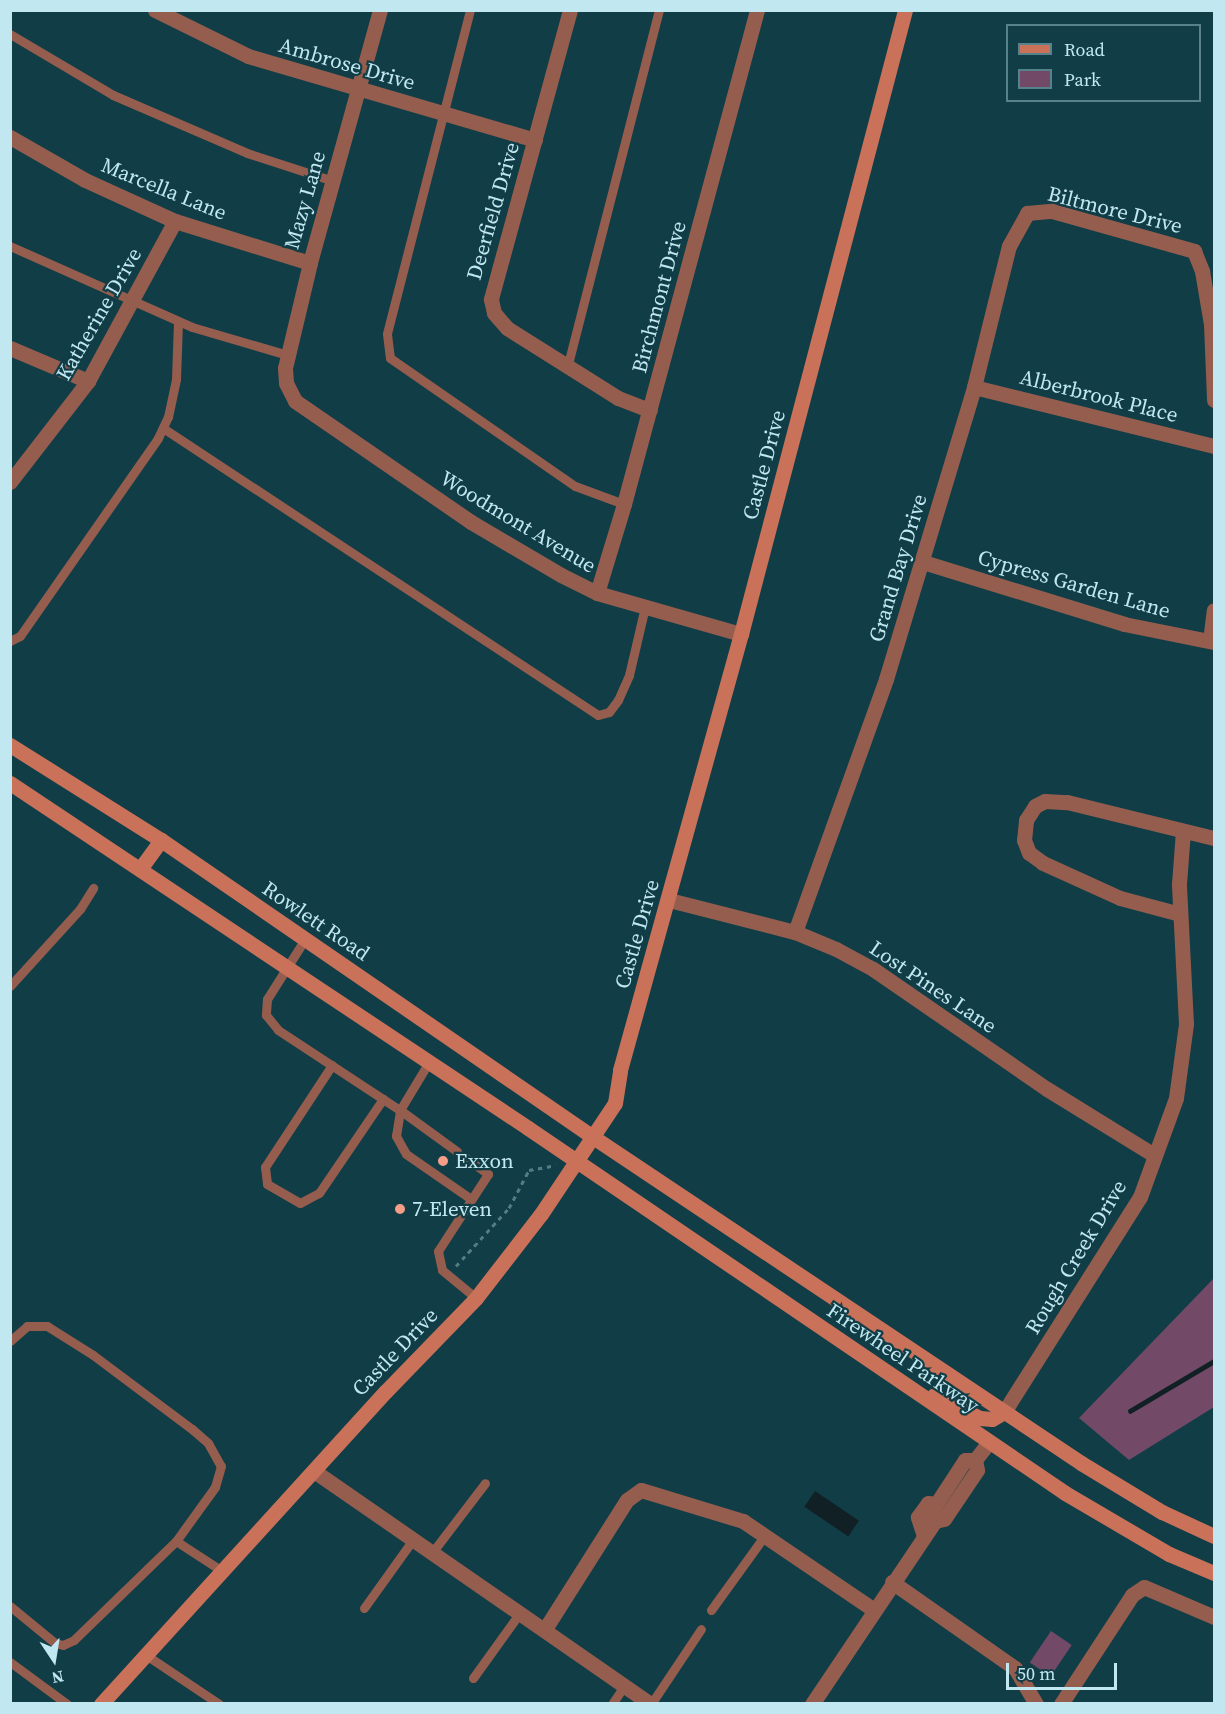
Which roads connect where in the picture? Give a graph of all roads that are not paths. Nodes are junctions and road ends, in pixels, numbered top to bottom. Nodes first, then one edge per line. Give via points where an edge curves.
1 (155, 10) edge
2 (380, 10) edge
3 (470, 10) edge
4 (570, 10) edge
5 (659, 10) edge
6 (757, 10) edge
7 (905, 10) edge
8 (10, 34) edge
9 (358, 89) junction
10 (441, 113) junction
11 (10, 137) edge
12 (535, 140) junction
13 (333, 181) junction
14 (1027, 213) joint
15 (175, 221) junction
16 (10, 246) edge
17 (310, 263) junction
18 (132, 301) junction
19 (178, 321) junction
20 (10, 348) edge
21 (288, 355) junction
22 (567, 368) junction
23 (88, 381) junction
24 (974, 387) junction
25 (1215, 400) edge
26 (296, 401) joint
27 (650, 410) junction
28 (163, 428) junction
29 (1215, 446) edge
30 (10, 482) edge
31 (624, 504) junction
32 (923, 562) junction
33 (597, 593) junction
34 (645, 607) junction
35 (1215, 610) edge
36 (741, 634) junction
37 (10, 641) edge
38 (1212, 641) edge
39 (10, 745) edge
40 (10, 783) edge
41 (1183, 831) junction
42 (1215, 838) edge
43 (161, 840) junction
44 (140, 869) junction
45 (93, 888) dead end
46 (669, 900) junction
47 (1180, 914) junction
48 (795, 932) junction
49 (305, 939) junction
50 (286, 966) junction
51 (10, 986) edge
52 (429, 1062) junction
53 (332, 1065) junction
54 (383, 1099) junction
55 (399, 1110) junction
56 (440, 1136) junction
57 (593, 1137) junction
58 (434, 1146) dead end
59 (1155, 1155) junction
60 (467, 1156) junction
61 (578, 1162) junction
62 (461, 1165) dead end
63 (471, 1199) junction
64 (476, 1299) junction
65 (10, 1341) edge
66 (875, 1365) junction
67 (1004, 1412) junction
68 (989, 1442) junction
69 (975, 1460) junction
70 (314, 1471) junction
71 (485, 1483) dead end
72 (936, 1504) junction
73 (935, 1521) junction
74 (765, 1535) junction
75 (924, 1536) junction
76 (1215, 1536) edge
77 (176, 1541) junction
78 (412, 1541) junction
79 (431, 1554) junction
80 (222, 1571) junction
81 (1215, 1573) edge
82 (892, 1582) junction
83 (10, 1606) edge
84 (363, 1608) dead end
85 (711, 1610) dead end
86 (874, 1610) junction
87 (519, 1614) junction
88 (1215, 1617) edge
89 (545, 1629) junction
90 (701, 1629) dead end
91 (146, 1654) junction
92 (10, 1662) edge
93 (474, 1678) dead end
94 (624, 1686) junction
95 (67, 1704) edge
96 (101, 1704) edge
97 (219, 1704) edge
98 (612, 1704) edge
99 (651, 1704) edge
100 (812, 1704) edge
101 (1036, 1704) edge
102 (1061, 1704) edge

1 - 9 street, Ambrose Drive via 248,57
2 - 9 street, Mazy Lane
3 - 10 lane
4 - 12 street, Deerfield Drive
5 - 22 lane
6 - 27 street, Birchmont Drive
7 - 36 main road, Castle Drive
8 - 13 lane via 113,95 247,153
9 - 10 street, Ambrose Drive
9 - 13 street, Mazy Lane
10 - 12 street, Ambrose Drive
10 - 31 lane via 387,334 390,358 575,486
11 - 15 street, Marcella Lane via 85,180
12 - 22 street, Deerfield Drive via 491,299 494,313 507,328
13 - 17 street, Mazy Lane
14 - 24 street, Grand Bay Drive via 1009,246
14 - 25 street, Biltmore Drive via 1052,212 1194,251 1202,271 1211,324
15 - 17 street, Marcella Lane
15 - 18 street, Katherine Drive
16 - 18 lane
17 - 21 street, Mazy Lane
18 - 19 lane
18 - 23 street, Katherine Drive
19 - 21 lane
19 - 28 lane via 176,379
20 - 23 street
21 - 26 street, Mazy Lane via 286,383
22 - 27 street, Deerfield Drive via 618,398
23 - 30 street, Katherine Drive
24 - 29 street, Alberbrook Place
24 - 32 street, Grand Bay Drive
26 - 33 street, Woodmont Avenue via 471,522
27 - 31 street, Birchmont Drive
28 - 34 lane via 598,715 609,712 629,675
28 - 37 lane via 20,636
31 - 33 street, Birchmont Drive
32 - 38 street, Cypress Garden Lane via 1124,624
32 - 48 street, Grand Bay Drive via 886,679
33 - 34 street, Woodmont Avenue
34 - 36 street, Woodmont Avenue
35 - 38 street
36 - 46 main road, Castle Drive
39 - 43 main road, Rowlett Road
40 - 44 main road
41 - 42 street
41 - 47 street, Rough Creek Drive
41 - 47 street via 1067,802 1045,801 1035,806 1026,820 1027,846 1043,863 1120,898
43 - 44 main road
43 - 49 main road, Rowlett Road
44 - 50 main road
45 - 51 lane via 80,909
46 - 48 street, Lost Pines Lane
46 - 57 main road, Castle Drive via 620,1070 615,1103
47 - 59 street, Rough Creek Drive via 1185,1051 1176,1098
48 - 59 street, Lost Pines Lane via 873,969 1038,1083
49 - 50 lane
49 - 57 main road, Rowlett Road
50 - 52 main road
50 - 53 lane via 267,999 266,1015 278,1030
52 - 55 lane
52 - 61 main road
53 - 54 lane
53 - 54 lane via 265,1167 267,1184 300,1203 320,1193
54 - 55 lane
55 - 56 lane
55 - 63 lane via 395,1125 400,1146 451,1179
56 - 58 lane
56 - 60 lane via 451,1152
57 - 61 main road, Castle Drive
57 - 67 main road, Firewheel Parkway
59 - 67 street, Rough Creek Drive via 1140,1197 1110,1249
60 - 62 lane
60 - 63 lane via 488,1174
61 - 64 main road, Castle Drive
61 - 66 main road, Firewheel Parkway
63 - 64 lane via 438,1251 438,1262
64 - 70 main road, Castle Drive
65 - 77 lane via 27,1326 47,1326 147,1394 208,1443 219,1458 220,1473 208,1499
66 - 67 main road via 980,1418 992,1419
66 - 68 main road, Firewheel Parkway
67 - 76 main road, Firewheel Parkway via 1121,1488
68 - 69 street
68 - 81 main road, Firewheel Parkway via 1095,1513 1169,1554
69 - 72 street via 965,1460
69 - 73 street via 978,1470 944,1519
70 - 78 street
70 - 80 main road, Castle Drive
71 - 79 lane
72 - 73 street via 931,1512
72 - 75 street via 928,1503 918,1517
73 - 75 street
74 - 85 lane
74 - 86 street
74 - 89 street via 743,1521 641,1490 627,1500
75 - 82 street
77 - 80 lane
77 - 83 lane via 74,1640 63,1645
78 - 79 street
78 - 84 lane
79 - 87 street
80 - 91 main road, Castle Drive
82 - 86 street
82 - 101 street via 1016,1668
86 - 100 street
87 - 89 street
87 - 93 lane
88 - 102 street via 1144,1587 1132,1595
89 - 94 street
90 - 99 lane
91 - 96 main road, Castle Drive
91 - 97 lane
92 - 95 lane
94 - 98 lane
94 - 99 street

